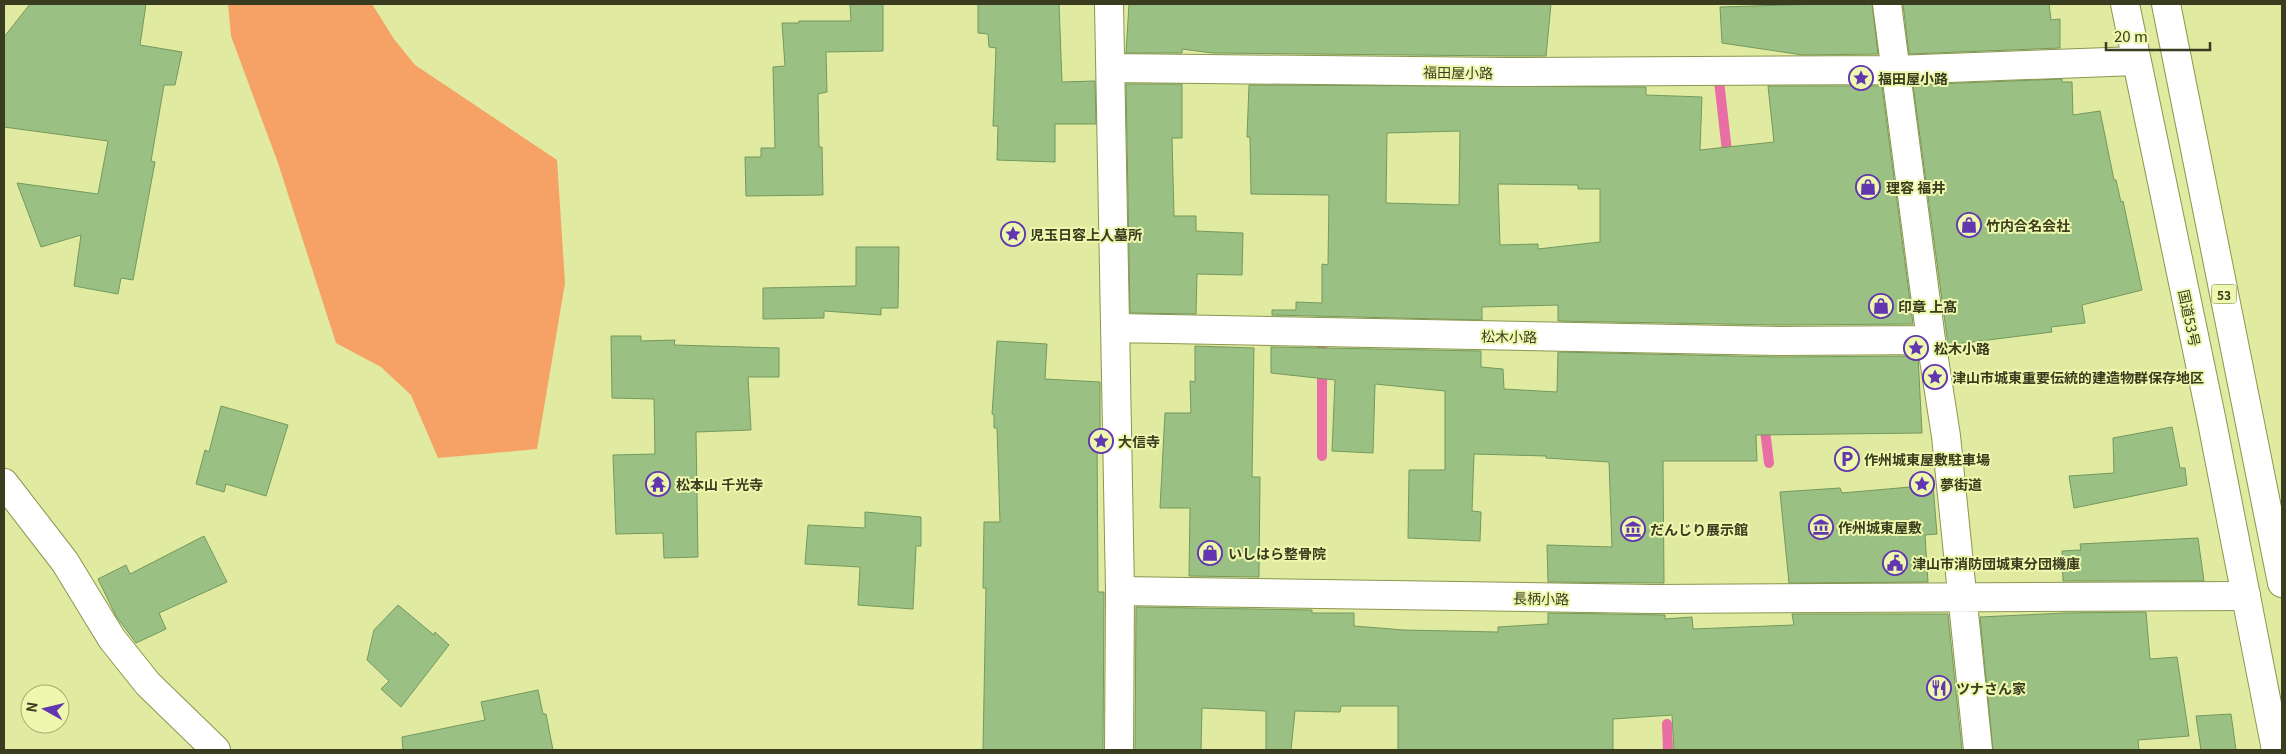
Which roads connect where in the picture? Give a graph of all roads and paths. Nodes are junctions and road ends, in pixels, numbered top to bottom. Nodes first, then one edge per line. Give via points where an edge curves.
1 (1109, 4) edge
2 (1887, 4) edge
3 (2125, 4) edge
4 (2166, 4) edge
5 (2136, 61) junction
6 (1111, 68) junction
7 (1895, 70) junction
8 (1116, 328) junction
9 (1931, 340) junction
10 (4, 483) edge
11 (2282, 583) edge
12 (1120, 591) junction
13 (2246, 596) junction
14 (1962, 598) junction
15 (216, 750) edge
16 (1119, 750) edge
17 (1978, 750) edge
18 (2276, 750) edge

1 - 6 main road
2 - 7 main road
3 - 5 main road, 国道53号
4 - 11 main road, 53
5 - 7 main road, 福田屋小路
5 - 13 main road, 国道53号
6 - 7 main road, 福田屋小路 via 1497,72
6 - 8 main road
7 - 9 main road
8 - 9 main road, 松木小路 via 1780,341
8 - 12 main road
9 - 14 main road via 1946,436
10 - 15 main road via 65,562 112,639 148,684
12 - 14 main road, 長柄小路 via 1654,599
12 - 16 main road
13 - 14 main road, 長柄小路
13 - 18 main road, 国道53号
14 - 17 main road

